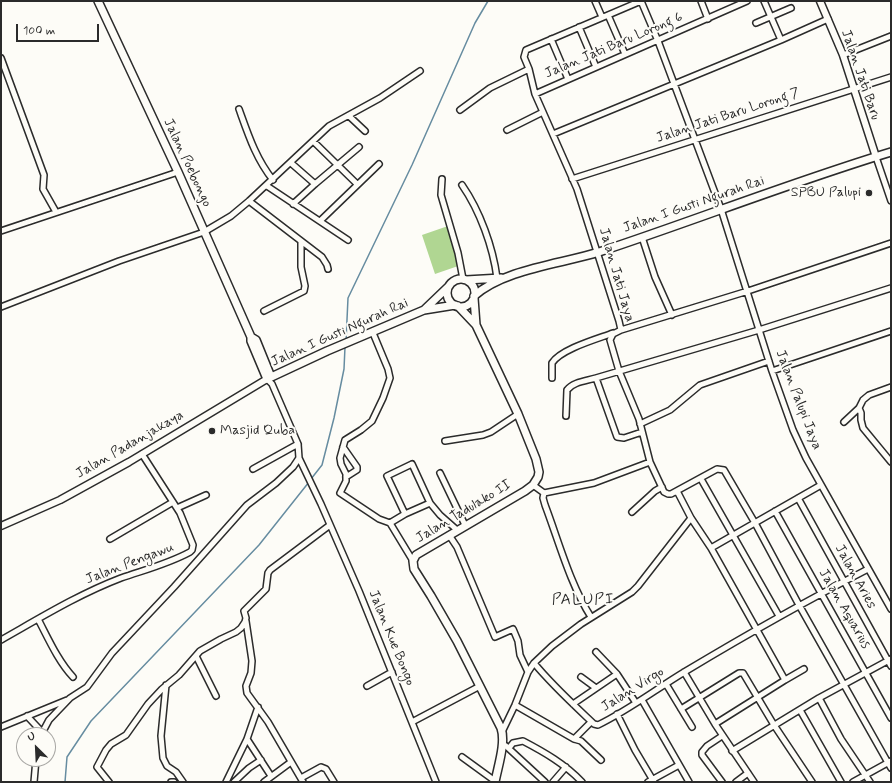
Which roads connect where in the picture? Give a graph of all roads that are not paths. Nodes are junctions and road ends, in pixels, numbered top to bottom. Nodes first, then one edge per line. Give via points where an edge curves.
1 (98, 1) edge
2 (595, 1) edge
3 (640, 1) edge
4 (701, 1) edge
5 (747, 1) edge
6 (764, 1) edge
7 (820, 1) edge
8 (792, 8) dead end
9 (608, 15) junction
10 (602, 17) junction
11 (771, 17) junction
12 (828, 18) junction
13 (708, 19) junction
14 (756, 23) dead end
15 (580, 27) junction
16 (891, 36) edge
17 (551, 39) junction
18 (781, 40) junction
19 (658, 41) junction
20 (625, 54) junction
21 (843, 55) junction
22 (1, 58) edge
23 (596, 67) junction
24 (529, 69) junction
25 (420, 71) dead end
26 (891, 77) edge
27 (568, 79) junction
28 (674, 85) junction
29 (853, 89) junction
30 (535, 94) junction
31 (239, 109) dead end
32 (460, 110) dead end
33 (543, 112) junction
34 (349, 116) junction
35 (507, 130) dead end
36 (365, 131) dead end
37 (553, 134) junction
38 (695, 139) junction
39 (313, 141) junction
40 (359, 147) dead end
41 (891, 152) edge
42 (876, 157) junction
43 (291, 163) junction
44 (379, 164) dead end
45 (337, 165) junction
46 (178, 172) junction
47 (442, 179) dead end
48 (572, 179) junction
49 (273, 180) junction
50 (314, 184) junction
51 (357, 184) junction
52 (462, 185) dead end
53 (267, 186) junction
54 (891, 201) edge
55 (250, 202) junction
56 (293, 204) junction
57 (721, 209) junction
58 (56, 212) junction
59 (320, 221) junction
60 (1, 231) edge
61 (204, 232) junction
62 (642, 237) junction
63 (348, 240) dead end
64 (301, 242) junction
65 (891, 243) edge
66 (597, 252) junction
67 (328, 269) dead end
68 (500, 278) junction
69 (465, 279) junction
70 (448, 287) junction
71 (891, 288) edge
72 (748, 291) junction
73 (474, 297) junction
74 (456, 306) junction
75 (1, 307) edge
76 (424, 310) junction
77 (264, 311) dead end
78 (672, 315) junction
79 (476, 326) junction
80 (621, 330) junction
81 (759, 330) junction
82 (891, 331) edge
83 (372, 333) junction
84 (614, 333) junction
85 (769, 361) junction
86 (620, 371) junction
87 (772, 371) junction
88 (552, 378) dead end
89 (596, 378) junction
90 (270, 380) junction
91 (891, 387) edge
92 (859, 408) junction
93 (518, 414) junction
94 (566, 416) dead end
95 (844, 422) dead end
96 (640, 424) junction
97 (642, 432) junction
98 (445, 441) dead end
99 (298, 444) junction
100 (343, 448) junction
101 (142, 454) junction
102 (298, 458) junction
103 (650, 462) junction
104 (891, 462) edge
105 (253, 469) dead end
106 (440, 473) dead end
107 (346, 477) junction
108 (701, 479) junction
109 (533, 485) junction
110 (821, 485) junction
111 (662, 487) junction
112 (677, 491) junction
113 (544, 493) junction
114 (206, 495) dead end
115 (798, 498) junction
116 (173, 502) junction
117 (430, 503) junction
118 (177, 508) junction
119 (775, 511) junction
120 (632, 512) dead end
121 (405, 514) junction
122 (692, 518) junction
123 (390, 523) junction
124 (755, 523) junction
125 (330, 525) junction
126 (466, 525) junction
127 (1, 526) edge
128 (457, 530) junction
129 (734, 534) junction
130 (449, 535) junction
131 (110, 538) dead end
132 (193, 547) junction
133 (711, 548) junction
134 (200, 558) junction
135 (413, 561) junction
136 (868, 569) junction
137 (844, 582) junction
138 (821, 594) junction
139 (799, 605) junction
140 (891, 609) edge
141 (779, 616) junction
142 (591, 617) junction
143 (246, 618) junction
144 (38, 619) junction
145 (757, 629) junction
146 (1, 640) edge
147 (596, 652) dead end
148 (196, 656) junction
149 (889, 660) edge
150 (534, 663) junction
151 (891, 666) edge
152 (804, 670) dead end
153 (392, 672) junction
154 (528, 672) junction
155 (684, 672) junction
156 (866, 672) junction
157 (617, 674) junction
158 (73, 677) dead end
159 (582, 677) dead end
160 (785, 680) junction
161 (666, 684) junction
162 (845, 684) junction
163 (166, 685) junction
164 (367, 686) dead end
165 (480, 686) junction
166 (596, 688) junction
167 (216, 696) dead end
168 (757, 696) junction
169 (70, 698) junction
170 (698, 698) junction
171 (819, 698) junction
172 (642, 700) junction
173 (636, 703) junction
174 (573, 704) junction
175 (515, 706) junction
176 (258, 707) junction
177 (681, 709) junction
178 (800, 710) junction
179 (616, 714) junction
180 (27, 716) junction
181 (891, 718) edge
182 (412, 722) junction
183 (591, 722) junction
184 (715, 724) junction
185 (774, 725) junction
186 (1, 727) edge
187 (36, 727) edge
188 (45, 727) edge
189 (692, 727) dead end
190 (502, 732) junction
191 (722, 736) junction
192 (247, 739) junction
193 (574, 740) junction
194 (502, 743) junction
195 (509, 748) junction
196 (732, 751) junction
197 (462, 756) dead end
198 (262, 760) junction
199 (601, 760) dead end
200 (291, 762) junction
201 (890, 762) edge
202 (679, 765) junction
203 (35, 767) edge
204 (566, 767) junction
205 (891, 768) edge
206 (748, 773) junction
207 (866, 775) junction
208 (271, 776) junction
209 (302, 780) edge
210 (651, 781) edge
211 (34, 782) edge
212 (109, 782) edge
213 (171, 782) edge
214 (174, 782) edge
215 (183, 782) edge
216 (226, 782) edge
217 (234, 782) edge
218 (264, 782) edge
219 (334, 782) edge
220 (436, 782) edge
221 (495, 782) edge
222 (545, 782) edge
223 (553, 782) edge
224 (582, 782) edge
225 (688, 782) edge
226 (722, 782) edge
227 (736, 782) edge
228 (754, 782) edge
229 (812, 782) edge
230 (841, 782) edge
231 (853, 782) edge
232 (870, 782) edge

1 - 46 main road, Jalan Poebongo
2 - 10 street
3 - 9 street
3 - 19 street, Jalan Palupi Jaya
4 - 13 street
5 - 13 street, Jalan Jati Baru Lorong 6
6 - 11 street
7 - 12 street, Jalan Jati Baru
8 - 11 street
9 - 10 street
9 - 20 street
10 - 15 street
11 - 14 street
11 - 18 street
12 - 18 street
12 - 21 street, Jalan Jati Baru
13 - 19 street, Jalan Jati Baru Lorong 6
15 - 17 street
15 - 23 street
16 - 21 street
17 - 24 street, Jalan Jati Jaya via 526,50 524,57
17 - 27 street
18 - 28 street
19 - 20 street, Jalan Jati Baru Lorong 6
19 - 28 street, Jalan Palupi Jaya
20 - 23 street, Jalan Jati Baru Lorong 6
21 - 29 street, Jalan Jati Baru
22 - 58 street via 44,175 44,192
23 - 27 street, Jalan Jati Baru Lorong 6
24 - 30 street, Jalan Jati Jaya
24 - 32 street via 490,88
25 - 34 street
26 - 29 street, Jalan Jati Baru Lorong 7
27 - 30 street, Jalan Jati Baru Lorong 6
28 - 37 street
28 - 38 street, Jalan Palupi Jaya
29 - 38 street, Jalan Jati Baru Lorong 7
29 - 42 street, Jalan Jati Baru
30 - 33 street, Jalan Jati Jaya
31 - 49 street via 258,158
33 - 35 street
33 - 37 street, Jalan Jati Jaya
34 - 36 street
34 - 39 street via 329,126
37 - 48 street, Jalan Jati Jaya
38 - 48 street, Jalan Jati Baru Lorong 7
38 - 57 street, Jalan Palupi Jaya
39 - 43 street
39 - 45 street
40 - 45 street
41 - 42 main road, Jalan I Gusti Ngurah Rai
42 - 54 street
42 - 57 main road, Jalan I Gusti Ngurah Rai
43 - 49 street
43 - 50 street
44 - 51 street
45 - 50 street
45 - 51 street
46 - 58 street
46 - 61 main road, Jalan Poebongo
47 - 69 street via 441,195
48 - 66 street, Jalan Jati Jaya
49 - 53 street
50 - 56 street
51 - 59 street
52 - 68 street via 487,237
53 - 55 street
53 - 56 street
55 - 61 street
55 - 64 street
56 - 59 street
57 - 62 main road, Jalan I Gusti Ngurah Rai
57 - 72 street, Jalan Palupi Jaya
58 - 60 street
59 - 63 street
61 - 75 street via 119,261
61 - 90 main road, Jalan Poebongo
62 - 66 main road, Jalan I Gusti Ngurah Rai
62 - 78 street via 655,277
64 - 67 street via 322,257
64 - 77 street via 304,292
65 - 72 street
66 - 68 main road, Jalan I Gusti Ngurah Rai
66 - 80 street, Jalan Jati Jaya
68 - 69 main road, Jalan I Gusti Ngurah Rai
68 - 73 main road, Jalan I Gusti Ngurah Rai
69 - 70 main road via 454,280
69 - 73 main road via 474,288
70 - 74 main road via 448,299
70 - 76 main road, Jalan I Gusti Ngurah Rai
71 - 81 street
72 - 78 street
72 - 81 street, Jalan Palupi Jaya
73 - 74 main road via 472,302 465,306
73 - 79 main road
74 - 76 main road, Jalan I Gusti Ngurah Rai
74 - 79 main road, Jalan Tadulako II
76 - 83 main road, Jalan I Gusti Ngurah Rai
78 - 80 street
79 - 93 main road, Jalan Tadulako II
80 - 84 street, Jalan Jati Jaya
81 - 85 street, Jalan Palupi Jaya
81 - 86 street
82 - 87 street
83 - 90 main road, Jalan I Gusti Ngurah Rai via 327,351
83 - 100 street via 390,378 372,421 345,440
84 - 86 street, Jalan Jati Jaya via 610,340
84 - 88 street via 579,345 560,356 552,363
85 - 87 street, Jalan Palupi Jaya
85 - 96 street via 700,385 670,410
86 - 89 street
86 - 96 street, Jalan Jati Jaya
87 - 110 street, Jalan Palupi Jaya via 793,430
89 - 94 street via 570,387
89 - 97 street via 617,438
90 - 99 street
90 - 101 street, Jalan Padanjakaya via 217,408
91 - 92 street via 869,395
92 - 95 street
92 - 104 street via 864,428
93 - 98 street via 484,435
93 - 109 main road, Jalan Tadulako II via 538,467 538,477
96 - 97 street, Jalan Jati Jaya
97 - 103 street, Jalan Jati Jaya
99 - 102 street
99 - 105 street
100 - 107 street via 340,452 340,464
100 - 107 street via 357,467
101 - 116 street, Jalan Pengawu
101 - 127 street, Jalan Padanjakaya via 60,500
102 - 125 street, Jalan Kue Bongo via 307,472
102 - 134 street via 293,467 276,483 247,504
103 - 111 street
103 - 113 street via 594,484
106 - 126 street
107 - 123 street via 340,493 379,519
108 - 112 street
108 - 124 street via 717,469 724,470
108 - 129 street
109 - 113 street
109 - 126 main road, Jalan Tadulako II
110 - 115 street
110 - 136 street, Jalan Palupi Jaya
111 - 112 street via 666,494
111 - 120 street
112 - 122 street
113 - 142 street via 542,498 571,577
114 - 118 street
115 - 119 street
115 - 137 street, Jalan Aries
116 - 118 street, Jalan Pengawu
116 - 131 street
117 - 121 street
117 - 121 street via 411,464 387,476
117 - 128 street
118 - 132 street, Jalan Pengawu
119 - 124 street
119 - 138 street, Jalan Aquarius
121 - 123 street
122 - 133 street
122 - 142 street via 638,586
123 - 135 street
124 - 129 street
124 - 139 street
125 - 143 street via 270,570 266,588 244,611
125 - 153 street, Jalan Kue Bongo
126 - 128 main road, Jalan Tadulako II
128 - 130 main road, Jalan Tadulako II
129 - 133 street
129 - 141 street
130 - 135 main road, Jalan Tadulako II via 416,555
130 - 154 street via 458,547 495,637 513,629
132 - 134 street
132 - 144 street, Jalan Pengawu via 182,557 121,578
133 - 145 street
134 - 169 street via 112,653 87,687
135 - 165 main road, Jalan Tadulako II via 414,568
136 - 137 street, Jalan Virgo
136 - 140 street, Jalan Palupi Jaya
137 - 138 street, Jalan Virgo
137 - 149 street, Jalan Aries
138 - 139 street, Jalan Virgo
138 - 156 street, Jalan Aquarius
139 - 141 street, Jalan Virgo
139 - 162 street
141 - 145 street, Jalan Virgo
142 - 150 street
143 - 148 street via 244,625 236,632 200,651
143 - 176 street via 252,661 246,689
144 - 146 street, Jalan Pengawu
144 - 158 street via 61,662
145 - 155 street, Jalan Virgo
145 - 160 street
147 - 157 street
148 - 163 street
148 - 167 street
149 - 151 street, Jalan Aries
149 - 156 street
150 - 154 street
150 - 174 street, Jalan Virgo
152 - 160 street
153 - 164 street
153 - 182 street, Jalan Kue Bongo
154 - 175 street
155 - 161 street, Jalan Virgo
155 - 170 street
156 - 162 street
156 - 181 street, Jalan Aquarius
157 - 166 street
157 - 173 street
159 - 166 street
160 - 168 street
161 - 172 street, Jalan Virgo
161 - 177 street
162 - 171 street
162 - 201 street
163 - 212 street via 126,735 111,744 96,767
163 - 215 street via 160,736 163,758 167,766 176,772
165 - 182 street
165 - 190 main road, Jalan Tadulako II
166 - 174 street
168 - 170 street via 741,672
168 - 184 street
168 - 185 street
169 - 180 street
169 - 188 street
170 - 177 street
170 - 184 street
171 - 178 street
171 - 207 street via 841,739
172 - 173 street, Jalan Virgo
172 - 202 street
173 - 179 street, Jalan Virgo
174 - 183 street, Jalan Virgo
175 - 190 street
175 - 193 street
176 - 192 street
176 - 200 street
177 - 189 street
178 - 185 street
178 - 230 street
179 - 183 street, Jalan Virgo via 598,725
179 - 210 street
180 - 186 street
180 - 187 street
182 - 220 street, Jalan Kue Bongo
183 - 193 street
184 - 191 street
185 - 196 street
185 - 229 street
190 - 194 main road, Jalan Tadulako II
191 - 196 street
191 - 226 street via 702,752
192 - 198 street
192 - 216 street
193 - 199 street via 582,742
194 - 195 street
194 - 221 main road, Jalan Tadulako II
195 - 204 street via 513,743 523,741
195 - 222 street
196 - 206 street
197 - 221 street
198 - 208 street
198 - 217 street
200 - 208 street
200 - 209 street
201 - 205 street
201 - 207 street
202 - 210 street
202 - 225 street
203 - 211 street
204 - 223 street
204 - 224 street
206 - 227 street
206 - 228 street
207 - 231 street
207 - 232 street
208 - 218 street
209 - 219 street via 318,768 324,767
213 - 214 street

